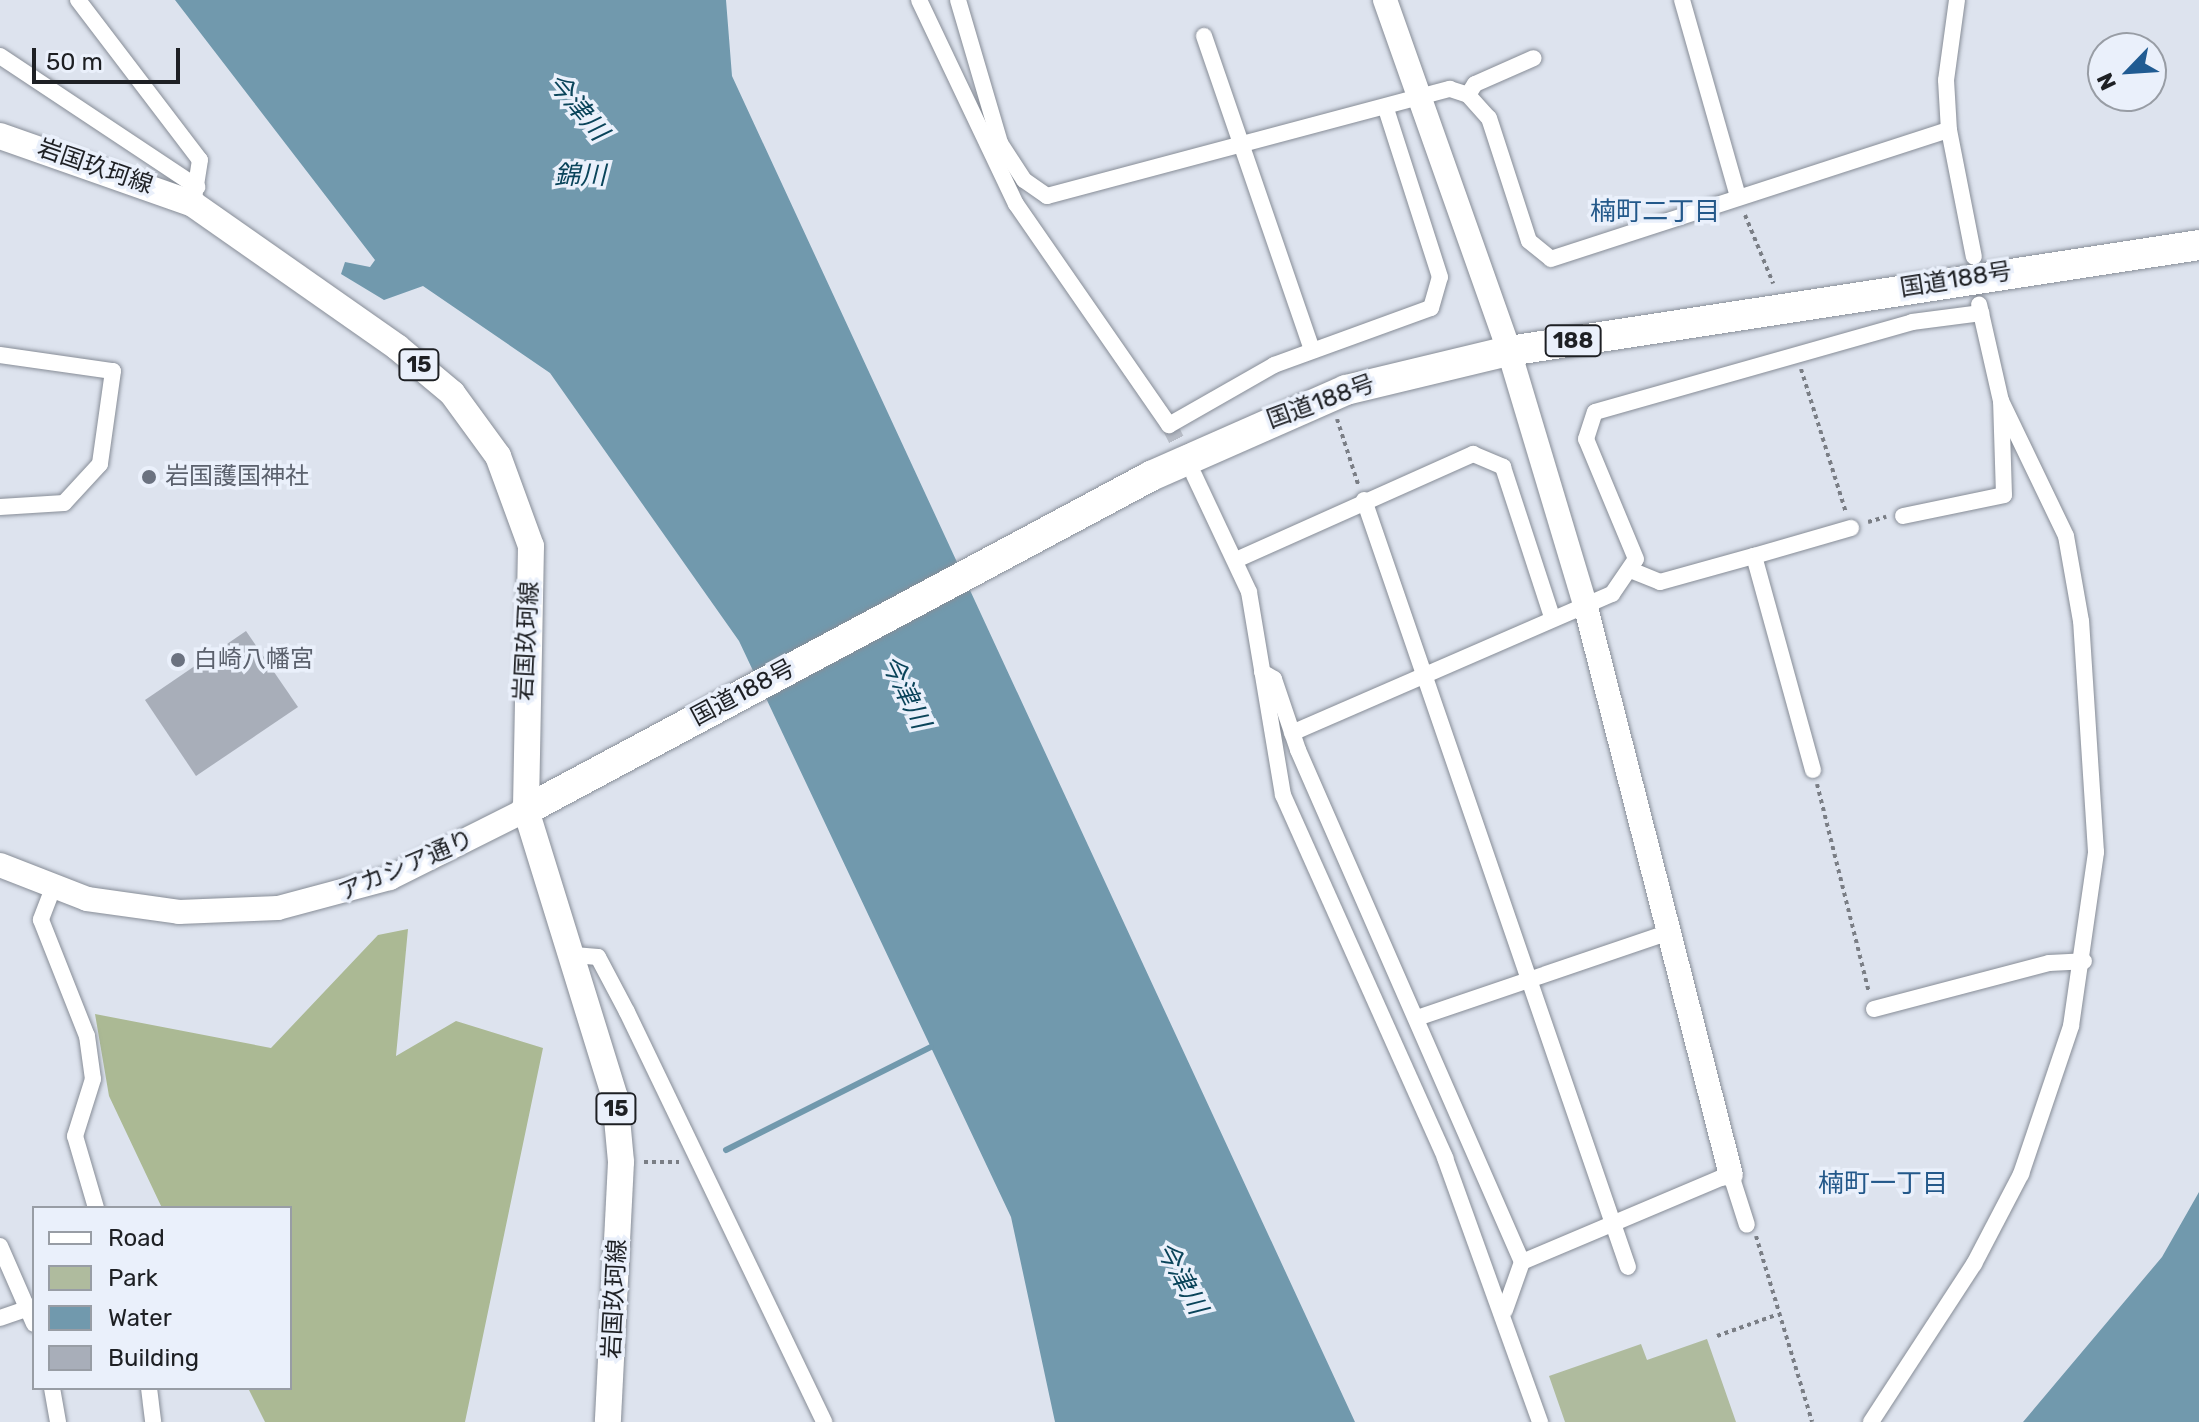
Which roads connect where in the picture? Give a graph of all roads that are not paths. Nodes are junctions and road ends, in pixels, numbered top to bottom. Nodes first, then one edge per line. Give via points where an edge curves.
1 (78, 0) edge
2 (919, 0) edge
3 (958, 0) edge
4 (1385, 0) edge
5 (1682, 0) edge
6 (1957, 0) edge
7 (1204, 36) dead end
8 (0, 56) edge
9 (1534, 58) dead end
10 (1468, 95) junction
11 (1419, 102) junction
12 (1386, 109) junction
13 (1949, 130) junction
14 (0, 136) edge
15 (1240, 142) junction
16 (995, 145) junction
17 (195, 195) junction
18 (1738, 197) junction
19 (2199, 245) edge
20 (1974, 257) dead end
21 (1312, 349) junction
22 (1509, 351) junction
23 (0, 355) edge
24 (2001, 401) junction
25 (1194, 475) tunnel mouth
26 (1364, 500) junction
27 (0, 507) edge
28 (1903, 516) road end
29 (1851, 528) road end
30 (1754, 556) junction
31 (1236, 560) junction
32 (1633, 571) junction
33 (1585, 604) junction
34 (1552, 617) junction
35 (1262, 672) junction
36 (1425, 676) junction
37 (1292, 733) junction
38 (1813, 770) road end
39 (526, 810) junction
40 (1, 868) edge
41 (53, 888) junction
42 (1672, 931) junction
43 (574, 955) junction
44 (2084, 961) junction
45 (1532, 975) junction
46 (1874, 1009) road end
47 (1420, 1017) junction
48 (1731, 1175) junction
49 (95, 1206) edge
50 (1614, 1224) junction
51 (1747, 1225) road end
52 (0, 1246) edge
53 (1522, 1262) junction
54 (1628, 1267) dead end
55 (1505, 1310) junction
56 (32, 1311) edge
57 (32, 1313) edge
58 (0, 1318) edge
59 (52, 1390) edge
60 (149, 1390) edge
61 (58, 1422) edge
62 (153, 1422) edge
63 (608, 1422) edge
64 (824, 1422) edge
65 (1540, 1422) edge
66 (1871, 1422) edge

1 - 17 street via 200,160
2 - 16 street
3 - 16 street
4 - 11 street
5 - 18 street
6 - 13 street via 1946,80
7 - 15 street
8 - 17 street
9 - 10 street via 1475,84
10 - 11 street via 1450,89
10 - 18 street via 1489,118 1529,241 1551,259
11 - 12 street
11 - 22 street
12 - 15 street
12 - 21 street via 1440,288 1431,308
13 - 18 street
13 - 20 street
14 - 17 main road, 岩国玖珂線 / 15
15 - 16 street via 1047,196 1024,180
15 - 21 street
16 - 21 street via 1036,237 1112,332 1169,425
17 - 39 main road, 岩国玖珂線 / 15 via 452,393 498,456 531,546
19 - 22 highway, 国道188号 / 188
22 - 33 street
22 - 39 highway, 国道188号 / 188 via 1306,404 1129,488
23 - 27 street via 113,371 100,464 64,503
24 - 28 street via 2004,495
24 - 32 street via 1980,308 1912,322 1798,359 1595,412 1586,439 1633,541
24 - 44 street via 2055,502 2081,621 2096,852
25 - 31 street
26 - 31 street
26 - 34 street via 1473,454 1503,467
26 - 36 street
29 - 30 street
30 - 32 street via 1660,582
30 - 38 street
31 - 35 street via 1259,633
32 - 33 street via 1612,594
33 - 34 street
33 - 42 street
34 - 36 street
35 - 37 street via 1274,679
35 - 55 street via 1283,795
36 - 37 street
36 - 45 street
37 - 47 street
39 - 41 street, アカシア通り via 390,878 278,908 179,912
39 - 43 main road, 岩国玖珂線 / 15
40 - 41 street, アカシア通り
41 - 49 street via 41,920 87,1036 93,1079 75,1136
42 - 45 street
42 - 48 street
43 - 63 main road, 岩国玖珂線 / 15 via 604,1046 621,1162
43 - 64 street via 598,957
44 - 46 street via 2049,963
44 - 66 street via 2053,1089 2021,1174 1974,1264
45 - 47 street
45 - 50 street
47 - 53 street
48 - 50 street
48 - 51 street
50 - 53 street
50 - 54 street
52 - 56 street
53 - 55 street
55 - 65 street
57 - 58 street
59 - 61 street
60 - 62 street

